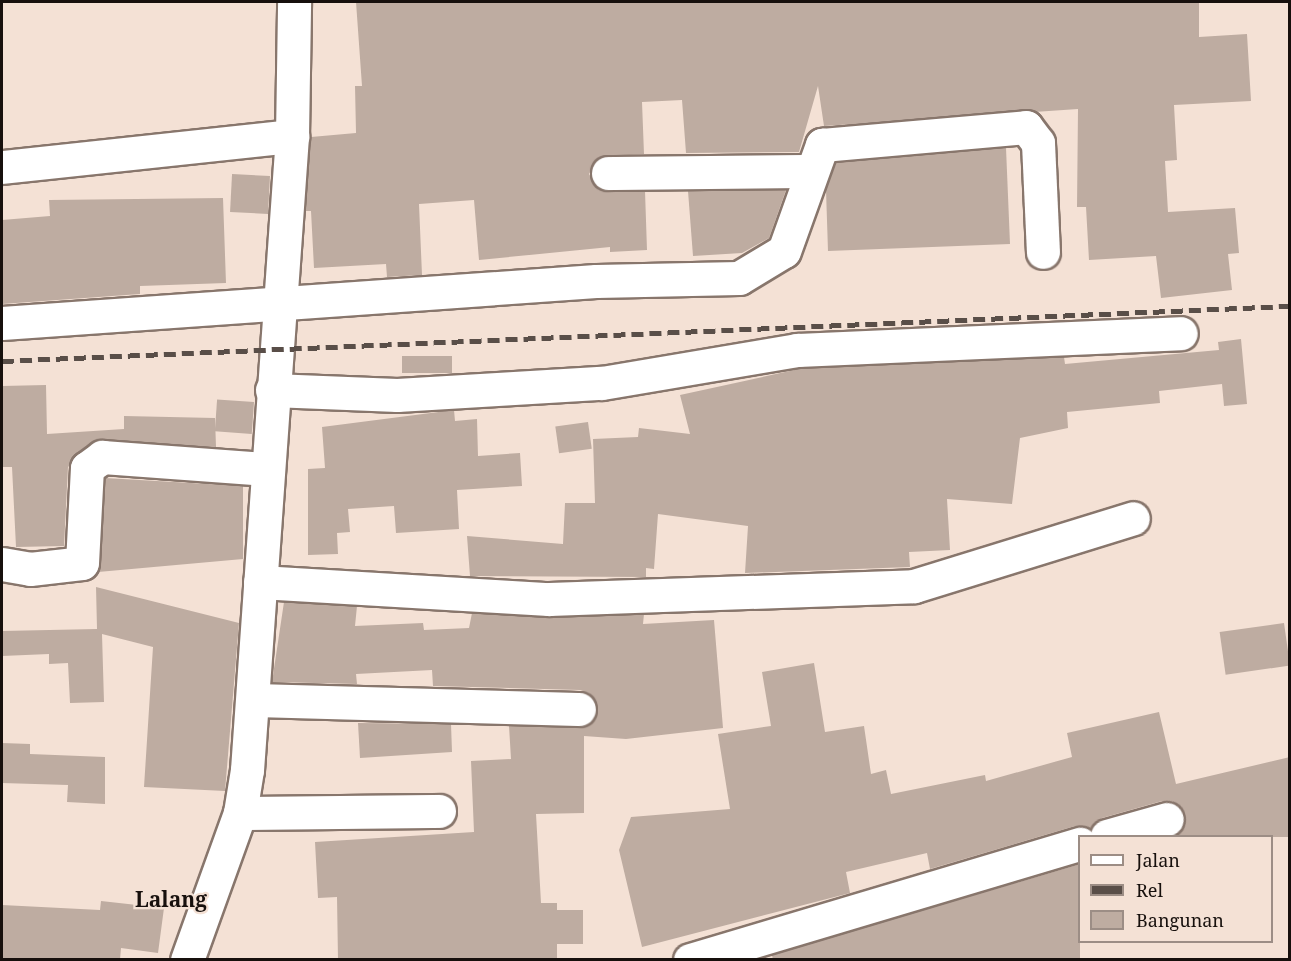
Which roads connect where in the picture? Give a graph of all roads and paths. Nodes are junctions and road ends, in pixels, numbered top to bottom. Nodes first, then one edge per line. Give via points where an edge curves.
1 (294, 2) edge
2 (292, 136) junction
3 (2, 167) edge
4 (810, 171) junction
5 (608, 173) dead end
6 (1043, 252) dead end
7 (280, 302) junction
8 (2, 323) edge
9 (1181, 333) dead end
10 (272, 390) junction
11 (265, 469) junction
12 (1133, 518) dead end
13 (2, 564) edge
14 (260, 582) junction
15 (254, 700) junction
16 (579, 709) dead end
17 (439, 811) dead end
18 (240, 813) junction
19 (1167, 819) dead end
20 (1114, 835) edge
21 (1078, 845) edge
22 (722, 954) edge
23 (187, 960) edge
24 (690, 960) edge

1 - 2 street
2 - 3 street
2 - 7 street
4 - 5 street
4 - 6 street via 822,145 1026,127 1038,143
4 - 7 street via 784,251 739,278 596,281
7 - 8 street
7 - 10 street
9 - 10 street via 797,350 602,383 397,395
10 - 11 street
11 - 13 street via 102,457 87,468 82,563 30,569
11 - 14 street
12 - 14 street via 914,586 549,599
14 - 15 street
15 - 16 street
15 - 18 street
17 - 18 street
18 - 23 street
19 - 20 street
21 - 22 street
22 - 24 street

